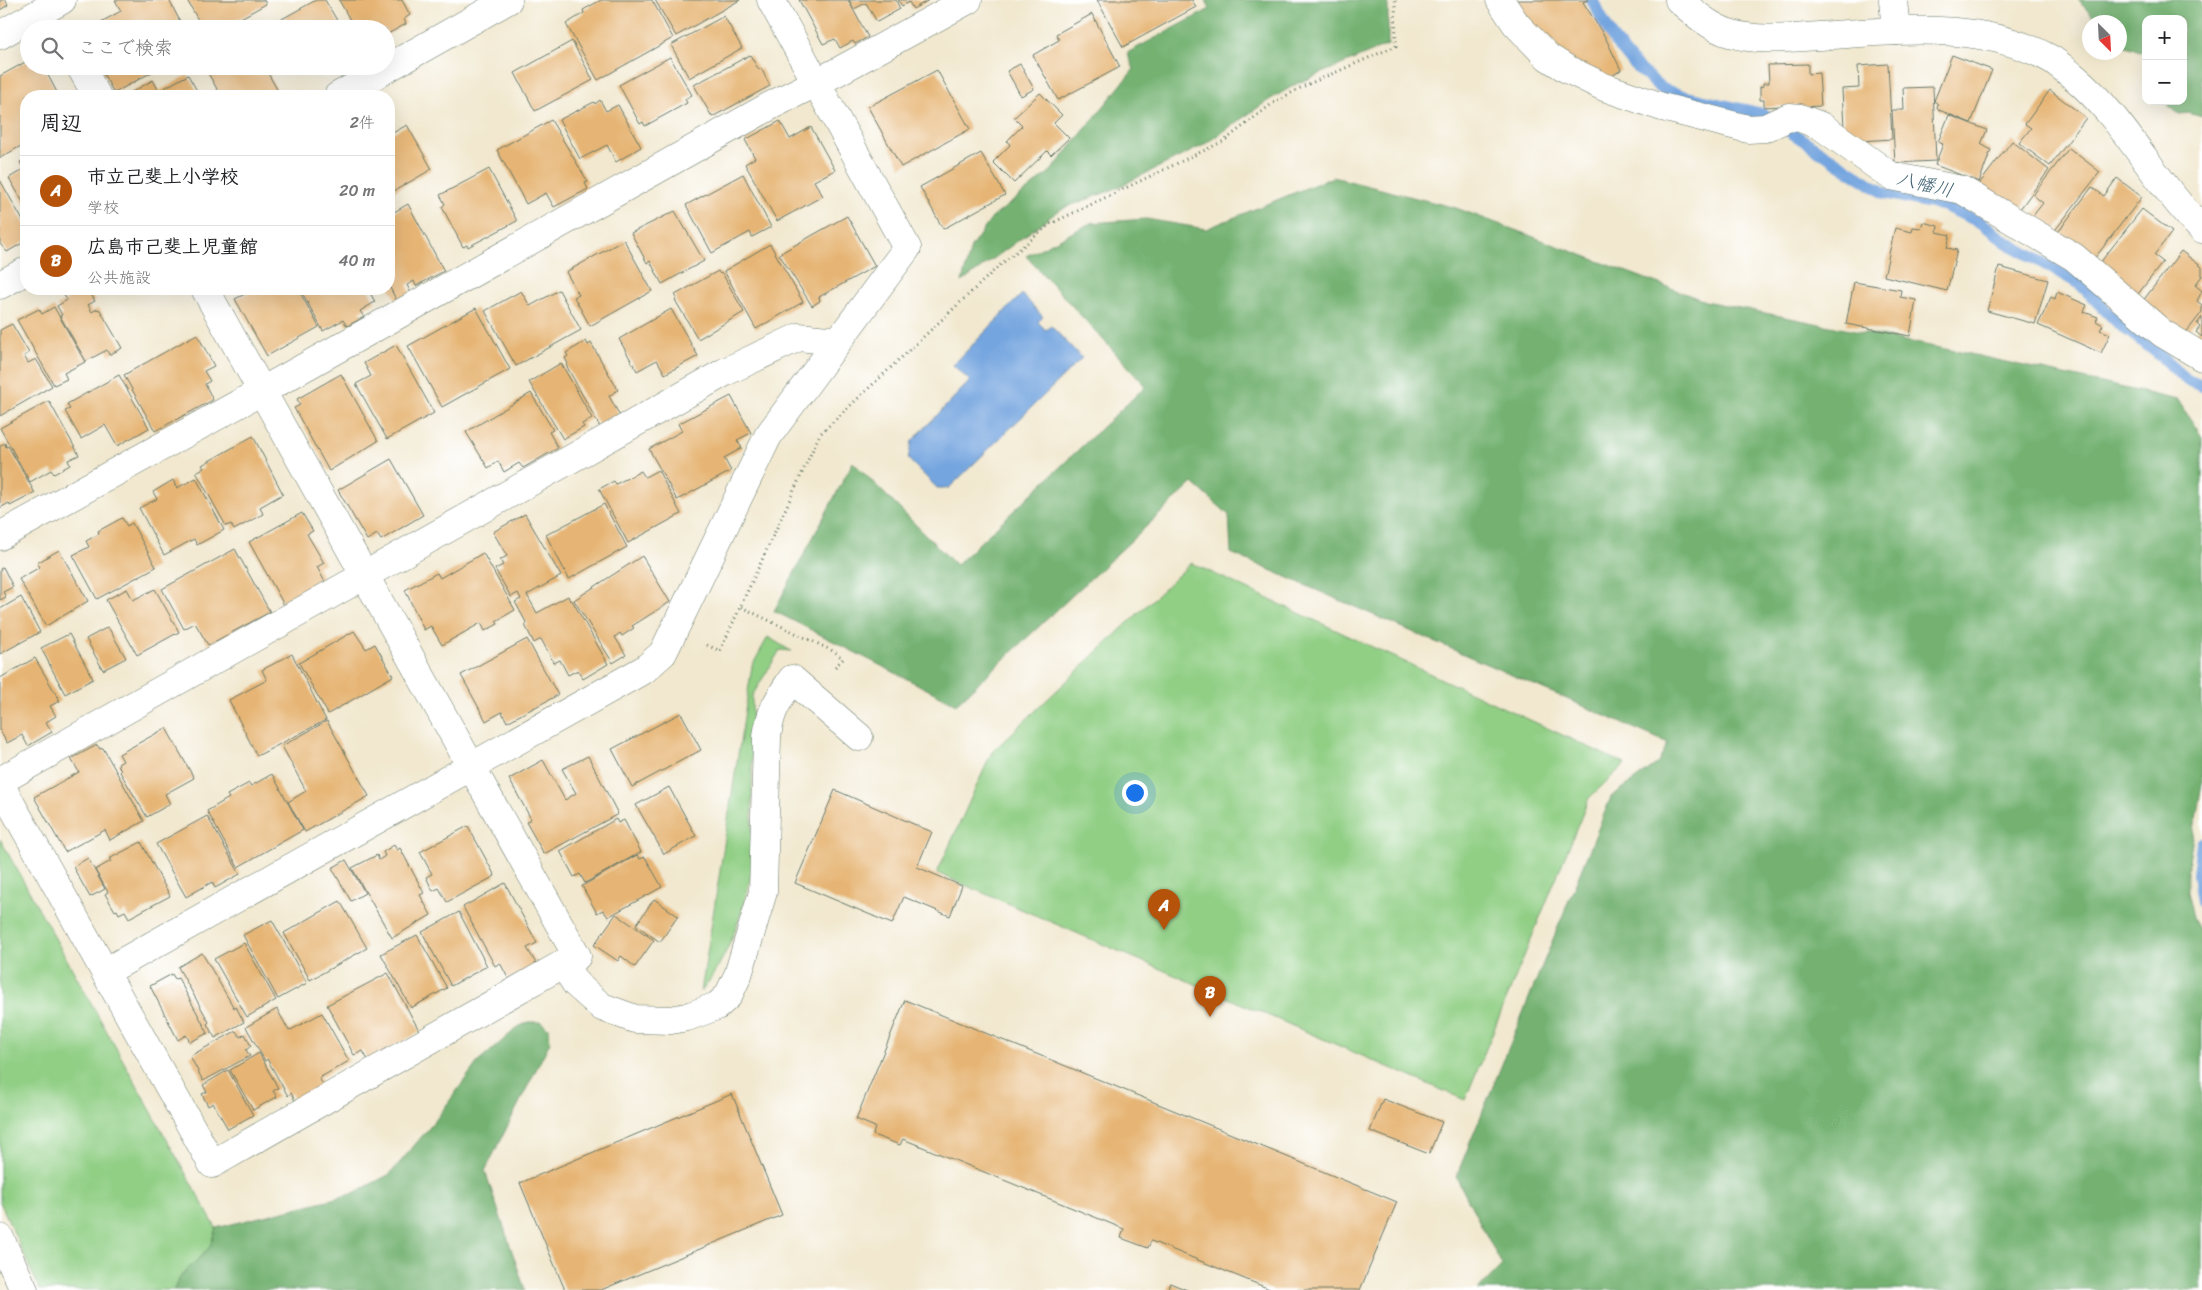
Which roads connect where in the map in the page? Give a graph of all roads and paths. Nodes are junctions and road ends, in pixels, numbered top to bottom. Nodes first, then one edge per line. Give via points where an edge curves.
1 (508, 0) edge
2 (770, 0) edge
3 (968, 0) edge
4 (1396, 0) edge
5 (1500, 0) edge
6 (1679, 0) edge
7 (1893, 0) edge
8 (53, 9) edge
9 (31, 20) edge
10 (20, 25) edge
11 (1896, 31) junction
12 (0, 35) edge
13 (395, 64) edge
14 (85, 75) edge
15 (375, 75) edge
16 (816, 83) junction
17 (94, 90) edge
18 (349, 90) edge
19 (2202, 229) edge
20 (20, 274) edge
21 (0, 285) edge
22 (208, 295) edge
23 (837, 341) junction
24 (2202, 357) edge
25 (262, 391) junction
26 (0, 536) edge
27 (366, 576) junction
28 (740, 607) junction
29 (674, 630) junction
30 (835, 652) dead end
31 (859, 737) dead end
32 (470, 766) junction
33 (0, 782) edge
34 (564, 964) junction
35 (105, 972) junction
36 (2, 1247) edge
37 (24, 1290) edge

1 - 13 street
2 - 16 street
3 - 16 street
4 - 28 path via 1396,46 1302,87 1224,141 1050,224 999,266 820,434
5 - 24 street via 1537,48 1567,69 1604,87 1662,107 1748,129 1789,117 1800,118 1821,126 1891,176 1962,190 2074,257 2162,333
6 - 11 street via 1705,21 1727,32 1763,40
7 - 11 street
8 - 9 street
10 - 12 street
11 - 19 street via 1971,32 2015,42 2051,59 2110,112 2184,211
14 - 17 street
15 - 18 street
16 - 23 street via 907,248
16 - 25 street
20 - 21 street
22 - 25 street
23 - 27 street via 799,337 725,372
23 - 29 street via 768,436
25 - 26 street
25 - 27 street
27 - 32 street
27 - 33 street
28 - 29 path via 720,651
28 - 30 path
29 - 32 street via 663,653 645,669
31 - 34 street via 792,679 774,705 767,736 763,892 738,975 728,996 717,1006 671,1020 635,1019 602,1007 576,984
32 - 34 street via 576,956
32 - 35 street
33 - 35 street
34 - 35 street via 212,1164
36 - 37 street

